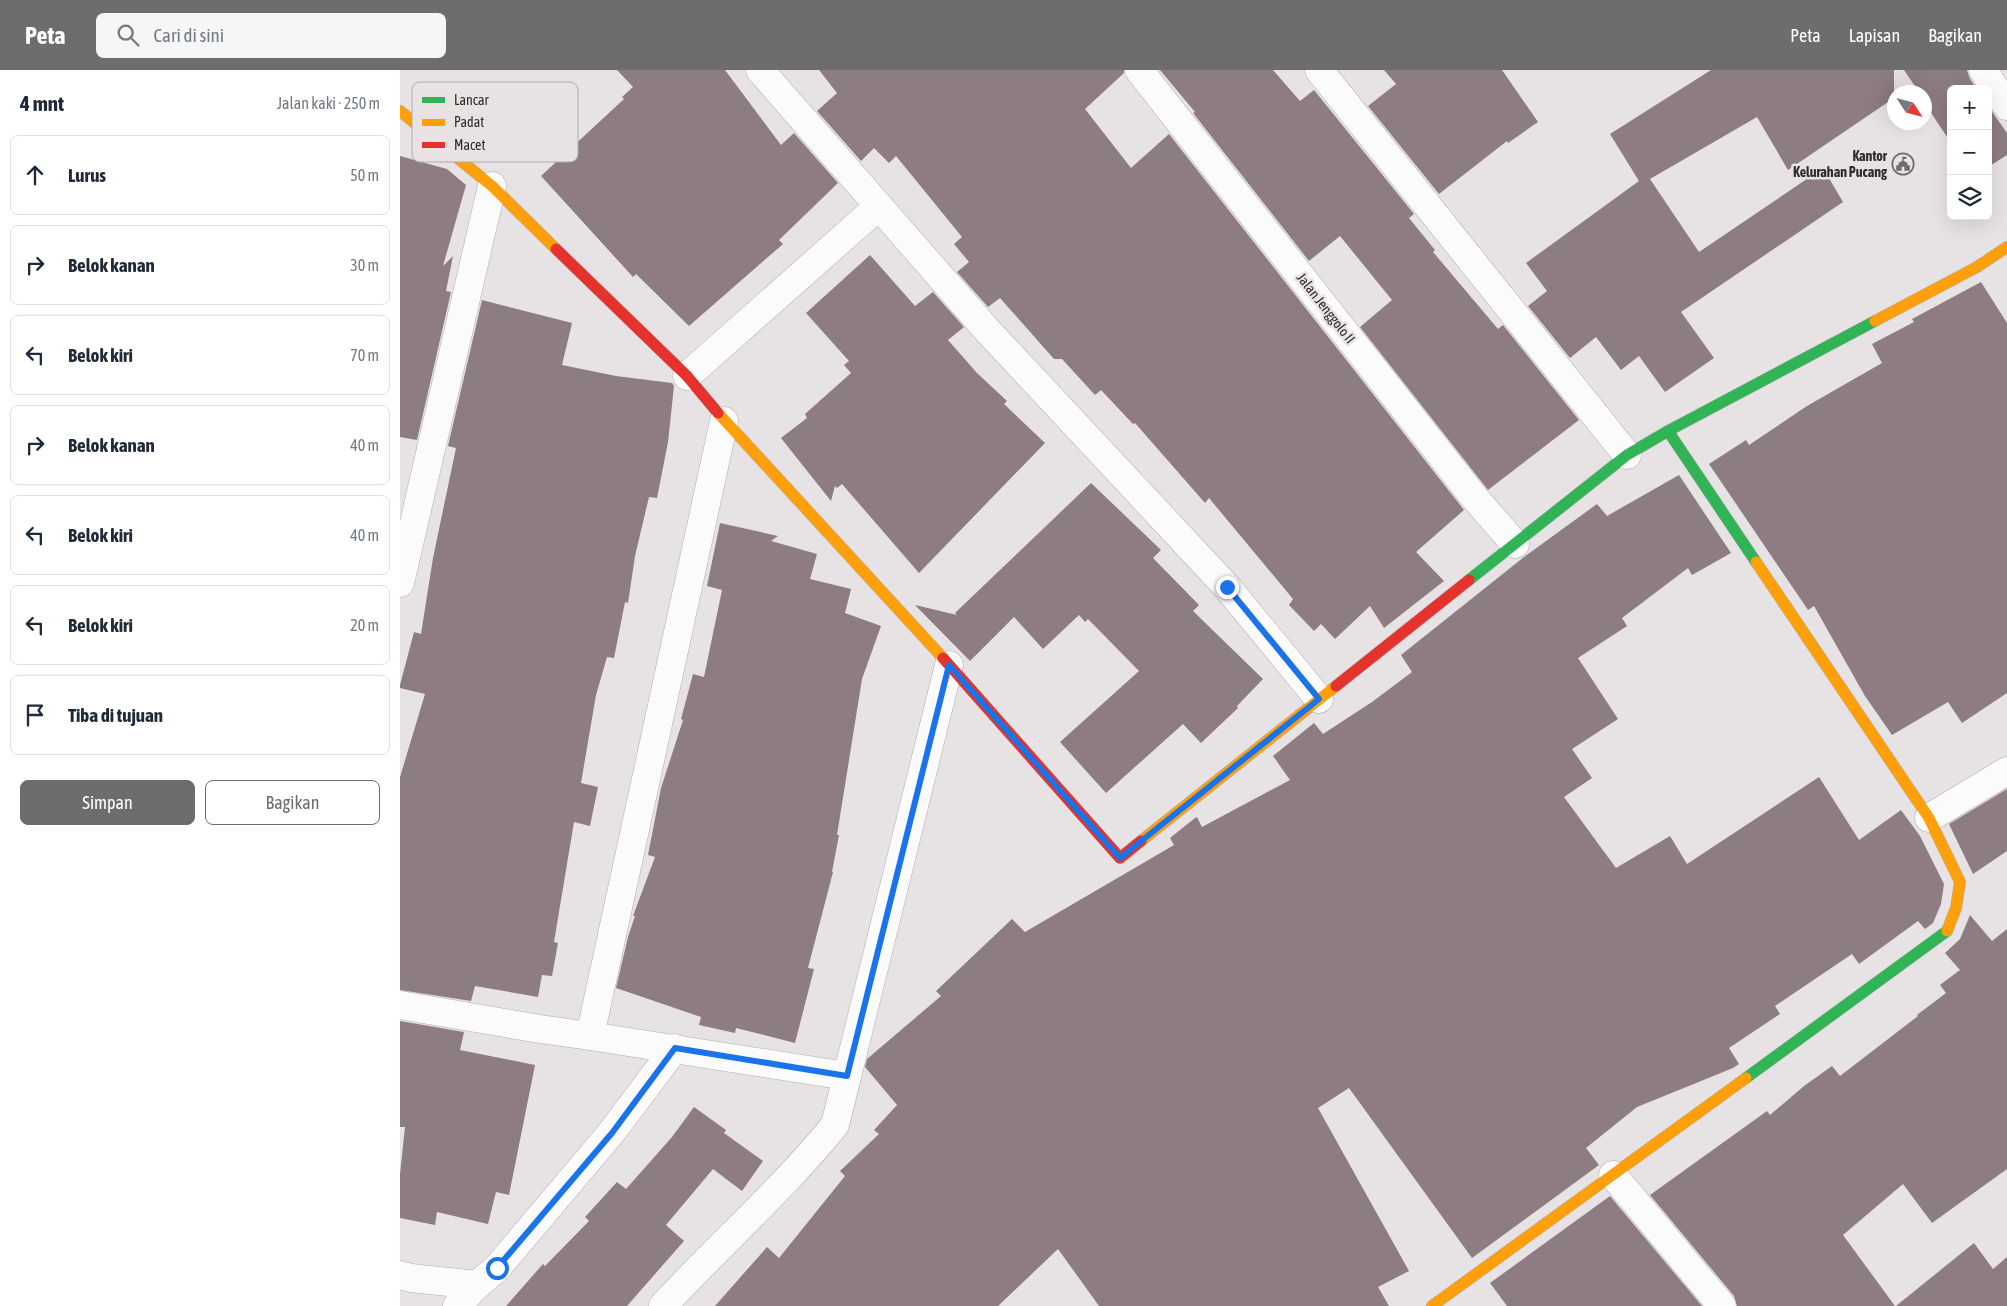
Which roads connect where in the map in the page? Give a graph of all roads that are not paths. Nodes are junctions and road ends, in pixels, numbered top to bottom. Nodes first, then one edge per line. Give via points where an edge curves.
1 (760, 70) edge
2 (1139, 70) edge
3 (1319, 70) edge
4 (1983, 70) edge
5 (2007, 106) edge
6 (400, 111) edge
7 (412, 121) edge
8 (463, 162) edge
9 (492, 186) junction
10 (879, 206) junction
11 (2007, 247) edge
12 (687, 376) junction
13 (724, 421) junction
14 (1668, 431) junction
15 (1627, 455) junction
16 (1515, 544) junction
17 (400, 583) edge
18 (949, 665) junction
19 (1319, 699) junction
20 (2007, 771) edge
21 (1929, 818) junction
22 (400, 1005) edge
23 (590, 1036) junction
24 (675, 1048) junction
25 (847, 1076) junction
26 (1613, 1175) junction
27 (400, 1275) edge
28 (477, 1285) junction
29 (456, 1306) edge
30 (663, 1306) edge
31 (1432, 1306) edge
32 (1722, 1306) edge

1 - 10 street
2 - 16 street, Jalan Jenggolo II via 1474,497
3 - 15 street
4 - 5 street
6 - 7 street
8 - 9 street
9 - 12 street
9 - 17 street
10 - 12 street
10 - 19 street via 987,330 1227,587
11 - 14 street via 1977,267
12 - 13 street
13 - 18 street
13 - 23 street
14 - 15 street
14 - 21 street
15 - 16 street
16 - 19 street
18 - 19 street via 1120,858
18 - 25 street
20 - 21 street
21 - 26 street via 1960,882 1956,908 1946,933
22 - 23 street
23 - 24 street
24 - 25 street
24 - 28 street via 612,1133 497,1268
25 - 30 street via 835,1125 792,1174
26 - 31 street
26 - 32 street
27 - 28 street
28 - 29 street

